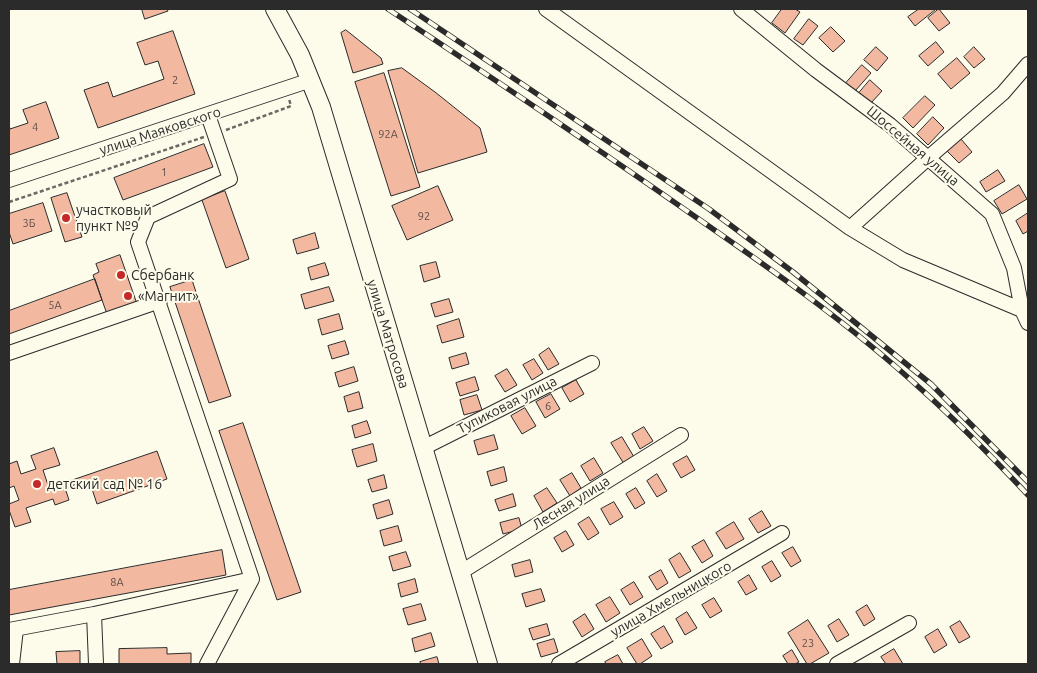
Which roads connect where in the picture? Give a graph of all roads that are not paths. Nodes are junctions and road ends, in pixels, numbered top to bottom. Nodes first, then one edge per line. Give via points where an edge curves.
1 (275, 9) edge
2 (546, 9) edge
3 (741, 9) edge
4 (1028, 64) edge
5 (311, 80) junction
6 (208, 115) junction
7 (928, 158) junction
8 (9, 180) edge
9 (850, 228) junction
10 (160, 301) junction
11 (1022, 310) junction
12 (1028, 323) edge
13 (9, 352) edge
14 (592, 363) dead end
15 (681, 435) dead end
16 (422, 448) junction
17 (782, 533) dead end
18 (461, 572) junction
19 (252, 579) junction
20 (94, 614) junction
21 (909, 623) dead end
22 (13, 630) edge
23 (12, 664) edge
24 (96, 664) edge
25 (207, 664) edge
26 (488, 664) edge
27 (559, 664) edge
28 (837, 664) edge

1 - 5 main road, улица Матросова
2 - 9 street
3 - 7 street, Шоссейная улица via 890,124
4 - 7 street via 1004,93
5 - 6 street, улица Маяковского
5 - 16 main road, улица Матросова
6 - 8 street, улица Маяковского
6 - 10 street via 230,179 148,217 138,242
7 - 9 street
7 - 11 street, Шоссейная улица via 992,214 1014,268
9 - 11 street via 903,260
10 - 13 street
10 - 19 street
11 - 12 street, Шоссейная улица
14 - 16 street, Тупиковая улица
15 - 18 street, Лесная улица
16 - 18 main road, улица Матросова
17 - 27 street, улица Хмельницкого
18 - 26 main road, улица Матросова
19 - 20 street
19 - 25 street
20 - 22 street
20 - 24 street
21 - 28 street
22 - 23 street

